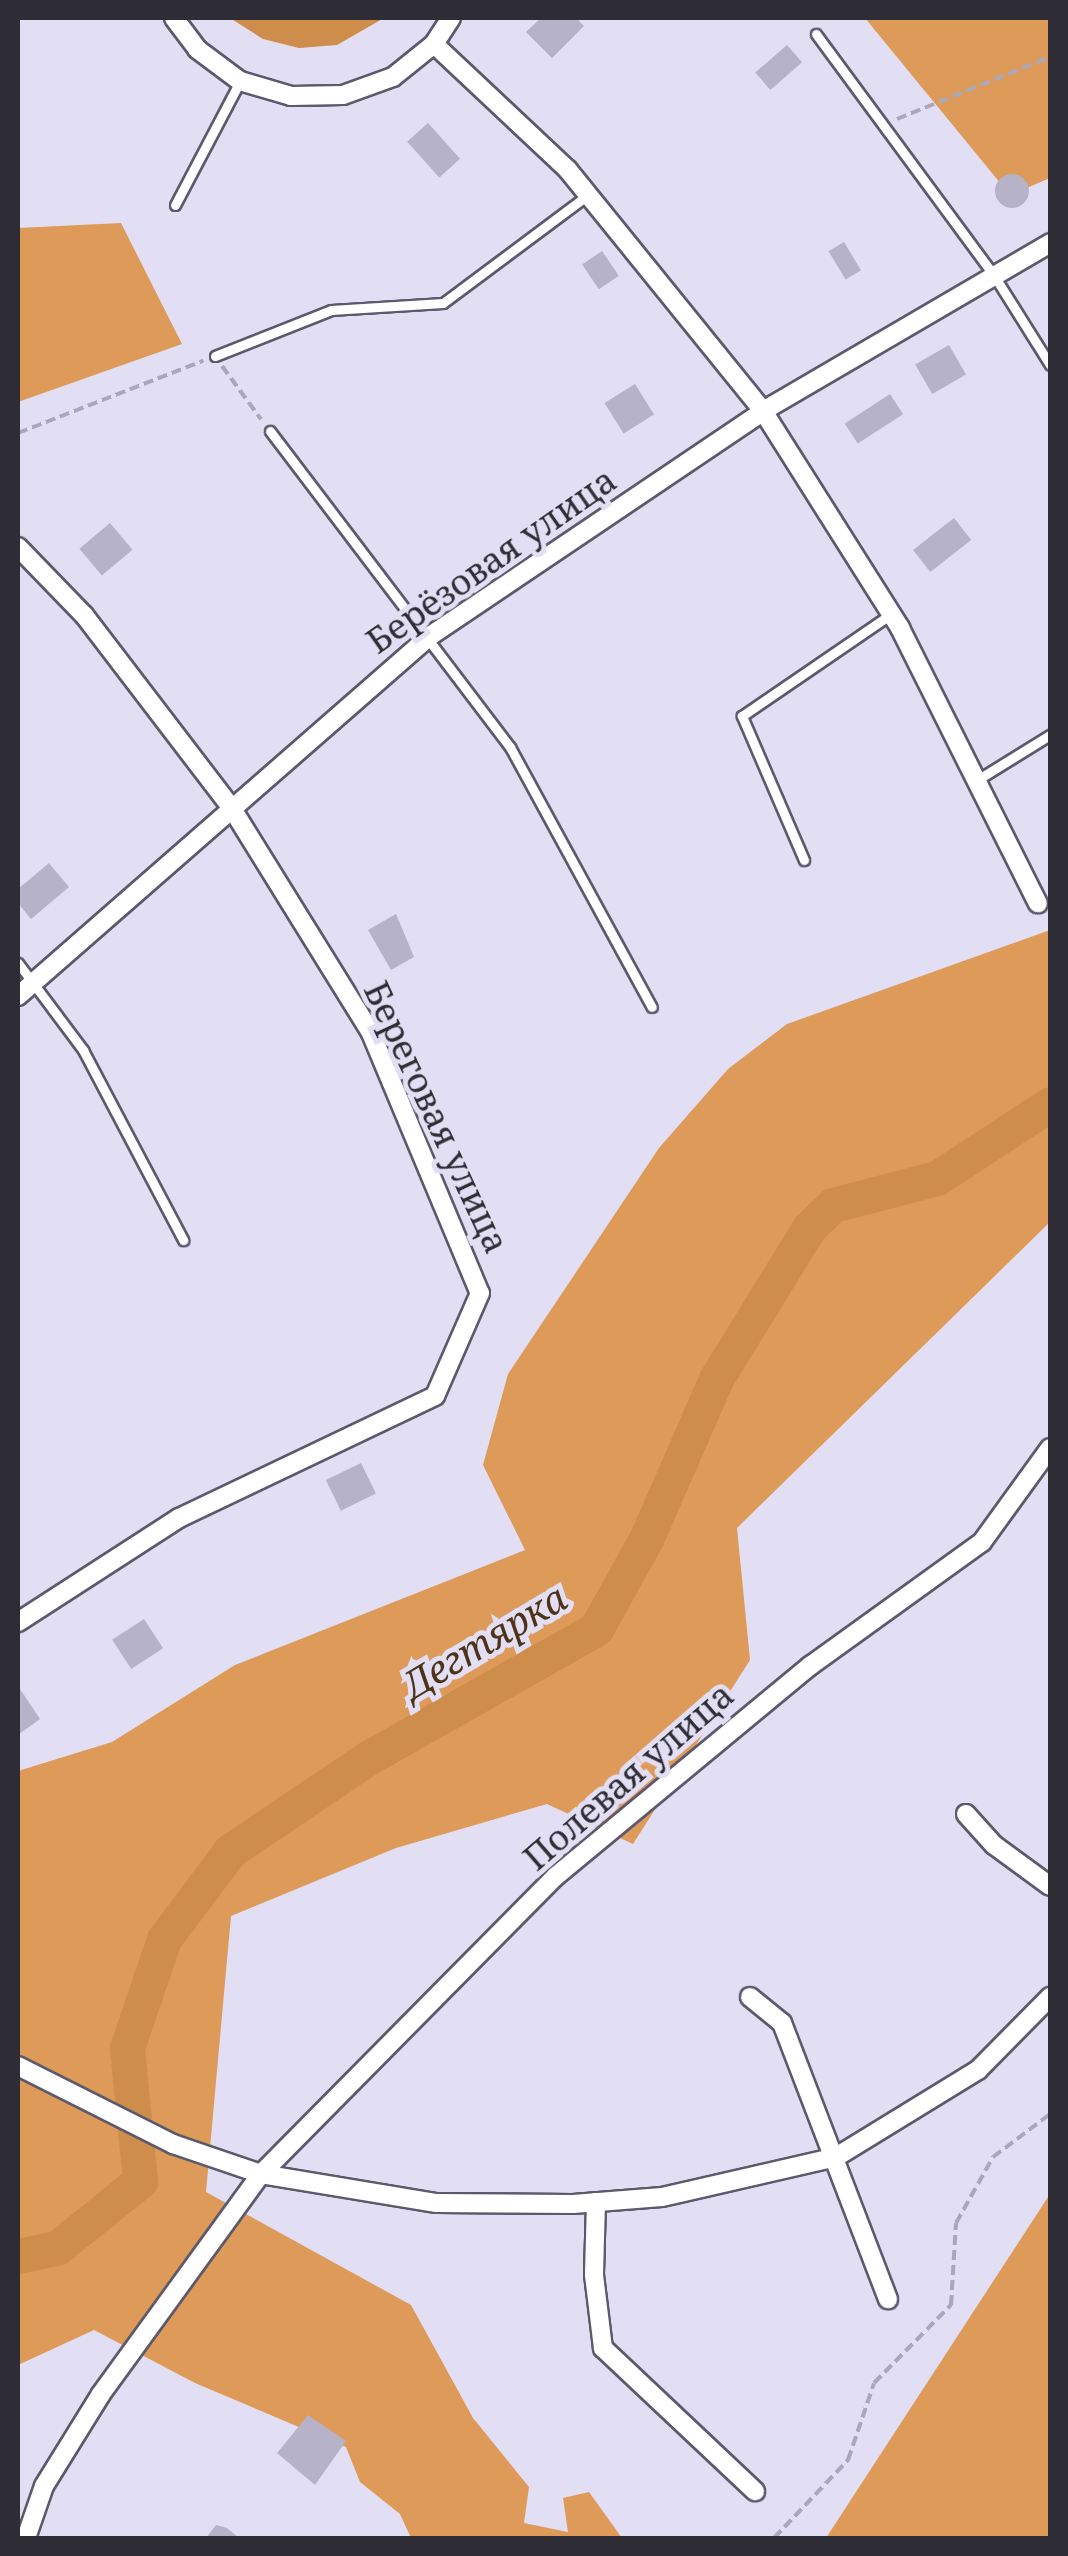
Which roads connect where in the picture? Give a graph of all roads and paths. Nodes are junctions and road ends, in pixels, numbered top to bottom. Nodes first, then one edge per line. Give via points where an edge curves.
1 (174, 18) edge
2 (451, 18) edge
3 (816, 34) dead end
4 (434, 44) junction
5 (1050, 57) edge
6 (240, 80) junction
7 (882, 125) junction
8 (589, 194) junction
9 (175, 205) dead end
10 (1050, 243) edge
11 (993, 274) junction
12 (214, 356) junction
13 (1050, 365) edge
14 (763, 411) junction
15 (270, 430) joint
16 (18, 434) edge
17 (18, 547) edge
18 (891, 613) junction
19 (430, 636) junction
20 (1050, 736) edge
21 (977, 780) junction
22 (231, 807) junction
23 (804, 860) dead end
24 (1038, 902) dead end
25 (18, 963) edge
26 (32, 982) junction
27 (18, 996) edge
28 (652, 1007) dead end
29 (183, 1240) dead end
30 (1050, 1448) edge
31 (18, 1622) edge
32 (966, 1814) dead end
33 (1050, 1886) edge
34 (750, 1997) dead end
35 (1050, 1997) edge
36 (18, 2066) edge
37 (1050, 2114) edge
38 (836, 2157) junction
39 (261, 2174) junction
40 (596, 2202) junction
41 (888, 2299) dead end
42 (755, 2491) dead end
43 (26, 2538) edge
44 (774, 2538) edge

1 - 6 street via 197,50
2 - 4 street
3 - 7 lane
4 - 6 street via 393,77 343,95 290,96
4 - 8 street
5 - 7 path
6 - 9 lane
7 - 11 lane
8 - 12 lane via 443,304 330,310
8 - 14 street
10 - 11 street, Берёзовая улица
11 - 13 lane
11 - 14 street, Берёзовая улица
12 - 15 path
12 - 16 path
14 - 18 street
14 - 19 street, Берёзовая улица
15 - 19 lane
17 - 22 street, Береговая улица via 84,615
18 - 21 street
18 - 23 lane via 742,716
19 - 22 street, Берёзовая улица
19 - 28 lane via 510,747
20 - 21 lane
21 - 24 street
22 - 26 street, Берёзовая улица
22 - 31 street, Береговая улица via 370,1033 480,1293 434,1396 179,1518
25 - 26 lane
26 - 27 street, Берёзовая улица
26 - 29 lane via 84,1050
30 - 39 street, Полевая улица via 982,1542 810,1666 556,1876
32 - 33 street via 994,1845
34 - 38 street via 782,2023
35 - 38 street via 978,2070
36 - 39 street via 173,2144
37 - 44 path via 992,2157 956,2223 951,2305 874,2383 848,2460
38 - 40 street via 754,2180
38 - 41 street
39 - 40 street via 437,2203
39 - 43 street, Полевая улица via 101,2394 44,2486
40 - 42 street via 594,2275 603,2348

